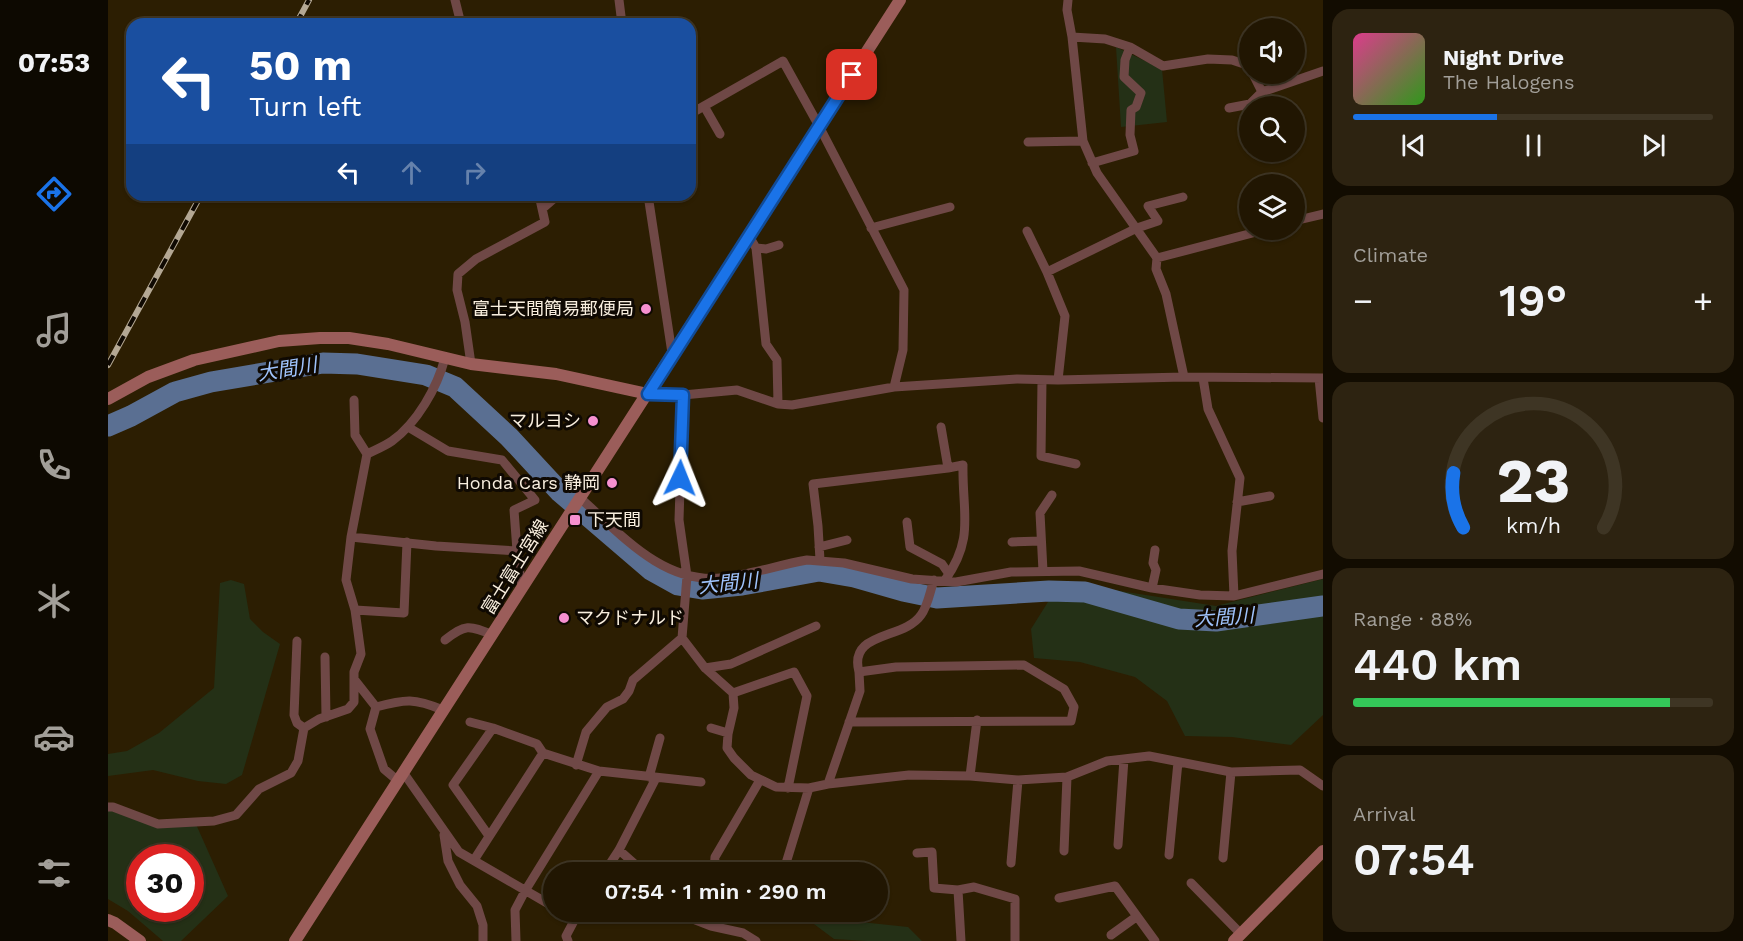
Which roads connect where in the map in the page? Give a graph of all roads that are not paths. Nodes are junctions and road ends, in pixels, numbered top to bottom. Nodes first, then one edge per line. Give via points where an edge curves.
1 (455, 0) edge
2 (619, 0) edge
3 (900, 0) edge
4 (1068, 0) edge
5 (460, 18) edge
6 (621, 18) edge
7 (1072, 37) junction
8 (1130, 47) junction
9 (1239, 62) edge
10 (1323, 71) edge
11 (1258, 84) edge
12 (1262, 92) junction
13 (704, 106) junction
14 (1229, 108) dead end
15 (696, 111) edge
16 (819, 126) junction
17 (720, 134) dead end
18 (1083, 141) junction
19 (1028, 142) dead end
20 (1092, 163) junction
21 (1183, 197) dead end
22 (541, 201) edge
23 (551, 201) edge
24 (649, 201) edge
25 (950, 207) dead end
26 (543, 208) junction
27 (1323, 214) edge
28 (1305, 218) edge
29 (871, 228) junction
30 (1137, 228) junction
31 (1027, 231) dead end
32 (749, 236) junction
33 (1239, 237) edge
34 (779, 245) dead end
35 (756, 248) junction
36 (1157, 258) junction
37 (1047, 272) junction
38 (672, 353) junction
39 (446, 358) junction
40 (471, 364) junction
41 (1184, 377) junction
42 (1203, 378) junction
43 (1321, 378) edge
44 (1042, 380) junction
45 (1058, 380) junction
46 (894, 387) junction
47 (648, 394) junction
48 (683, 395) junction
49 (108, 399) edge
50 (354, 400) dead end
51 (778, 404) junction
52 (1323, 418) edge
53 (408, 427) junction
54 (941, 427) dead end
55 (367, 454) junction
56 (1076, 464) dead end
57 (948, 468) junction
58 (1052, 495) dead end
59 (1270, 496) dead end
60 (580, 498) junction
61 (1237, 502) junction
62 (907, 522) dead end
63 (351, 537) junction
64 (847, 540) dead end
65 (1041, 541) junction
66 (406, 542) junction
67 (1012, 542) dead end
68 (819, 547) junction
69 (1155, 550) dead end
70 (517, 551) junction
71 (820, 560) junction
72 (1043, 571) junction
73 (1323, 574) edge
74 (687, 576) junction
75 (947, 577) junction
76 (934, 580) junction
77 (1152, 588) junction
78 (522, 590) junction
79 (1234, 596) junction
80 (355, 610) junction
81 (816, 626) dead end
82 (493, 635) junction
83 (682, 638) junction
84 (445, 640) dead end
85 (297, 641) dead end
86 (325, 657) dead end
87 (705, 668) junction
88 (859, 672) junction
89 (354, 679) junction
90 (734, 693) junction
91 (376, 707) junction
92 (443, 710) junction
93 (326, 717) junction
94 (978, 720) junction
95 (470, 722) dead end
96 (849, 722) junction
97 (304, 728) junction
98 (493, 728) junction
99 (711, 728) dead end
100 (728, 733) junction
101 (660, 738) dead end
102 (543, 753) junction
103 (1124, 759) junction
104 (1178, 762) junction
105 (576, 765) junction
106 (599, 771) junction
107 (1231, 772) junction
108 (400, 776) junction
109 (970, 776) junction
110 (1067, 777) junction
111 (652, 778) junction
112 (760, 780) junction
113 (1018, 780) junction
114 (701, 782) dead end
115 (828, 784) junction
116 (1323, 786) edge
117 (788, 788) junction
118 (809, 788) junction
119 (108, 807) edge
120 (444, 832) junction
121 (489, 836) junction
122 (1118, 845) dead end
123 (619, 850) junction
124 (1064, 851) dead end
125 (1323, 851) edge
126 (917, 853) dead end
127 (1169, 855) dead end
128 (1223, 858) dead end
129 (474, 860) junction
130 (611, 862) edge
131 (633, 862) edge
132 (715, 862) edge
133 (786, 862) edge
134 (1011, 863) dead end
135 (1191, 883) dead end
136 (958, 890) junction
137 (525, 891) junction
138 (1059, 898) dead end
139 (543, 901) edge
140 (1136, 917) junction
141 (575, 922) edge
142 (701, 922) edge
143 (711, 922) edge
144 (110, 925) edge
145 (711, 926) junction
146 (1111, 935) dead end
147 (1237, 937) edge
148 (140, 941) edge
149 (295, 941) edge
150 (483, 941) edge
151 (516, 941) edge
152 (568, 941) edge
153 (756, 941) edge
154 (961, 941) edge
155 (1015, 941) edge
156 (1155, 941) edge

1 - 5 street
2 - 6 street
3 - 16 main road, 富士富士宮線
4 - 7 street
7 - 8 street via 1104,39
7 - 18 street
8 - 9 street via 1163,66 1208,59
8 - 20 street via 1124,77 1141,93 1131,110 1134,151
10 - 12 street
11 - 12 street
12 - 14 street via 1250,104
13 - 15 street
13 - 16 street via 783,61
13 - 17 street
16 - 29 street
16 - 32 main road, 富士富士宮線
18 - 19 street
18 - 20 street
20 - 30 street
21 - 30 street via 1148,206 1158,221
22 - 26 street
23 - 26 street
24 - 38 street
25 - 29 street
26 - 40 street via 545,222 476,259 458,274 457,290
27 - 28 street
29 - 46 street via 904,290 903,350
30 - 36 street
30 - 37 street
31 - 37 street
32 - 35 street
32 - 38 main road, 富士富士宮線
33 - 36 street
34 - 35 street
35 - 51 street via 766,344 777,360
36 - 41 street via 1156,269 1166,294
37 - 45 street via 1065,316
38 - 47 main road, 富士富士宮線
39 - 40 main road
39 - 49 main road via 349,338 279,341 169,368
39 - 53 street via 433,389
40 - 47 main road via 556,374
41 - 42 street
41 - 45 street
42 - 43 street
42 - 61 street via 1208,409 1239,478
43 - 52 street
44 - 45 street
44 - 46 street
44 - 56 street via 1041,456
46 - 51 street via 815,402
47 - 48 street
47 - 60 main road, 富士富士宮線
48 - 51 street via 737,390
48 - 74 street via 679,520
50 - 55 street via 355,435
53 - 55 street
53 - 70 street via 448,451 502,460 535,500 514,510
54 - 57 street
55 - 63 street
57 - 68 street via 813,484
57 - 75 street via 963,465 965,530 956,564
58 - 65 street via 1040,513
59 - 61 street
60 - 74 street via 656,563
60 - 78 main road, 富士富士宮線
61 - 79 street via 1232,551
62 - 75 street via 910,547 942,564
63 - 66 street
63 - 80 street via 346,580
64 - 68 street
65 - 67 street
65 - 72 street
66 - 70 street
66 - 80 street via 404,613
68 - 71 street
69 - 77 street
70 - 78 street
71 - 74 street via 722,578
71 - 76 street
72 - 75 street via 1011,572 957,582
72 - 77 street via 1079,571
73 - 79 street
74 - 83 street
75 - 76 street
76 - 88 street via 921,617 870,641 857,655
77 - 79 street
78 - 82 main road, 富士富士宮線
80 - 89 street via 361,654
81 - 87 street via 731,664
82 - 84 street via 468,626
82 - 92 main road, 富士富士宮線
83 - 87 street
83 - 105 street via 633,680 623,699 607,707 596,720 586,732
85 - 97 street via 294,715
86 - 93 street
87 - 90 street
88 - 94 street via 896,667 1024,665 1064,689 1074,707 1071,721
88 - 96 street via 860,691
89 - 91 street
89 - 93 street via 354,702 348,709
90 - 100 street
90 - 117 street via 795,672 807,696
91 - 92 street via 408,700
91 - 108 street via 370,729 384,769
92 - 108 main road, 富士富士宮線
93 - 97 street
94 - 96 street
94 - 109 street
95 - 98 street
96 - 115 street
97 - 119 street via 298,761 291,773 259,789 237,815 214,821 158,824
98 - 102 street via 537,744
98 - 121 street via 453,785
99 - 100 street
100 - 112 street via 727,748
101 - 111 street
102 - 105 street
102 - 121 street
103 - 104 street via 1149,756
103 - 110 street via 1107,761
103 - 122 street
104 - 107 street
104 - 127 street
105 - 106 street
106 - 111 street
106 - 137 street
107 - 116 street via 1300,770
107 - 128 street
108 - 120 street
108 - 149 main road, 富士富士宮線
109 - 113 street
109 - 115 street via 909,775
110 - 113 street
110 - 124 street
111 - 114 street
111 - 123 street
112 - 117 street
112 - 132 street
113 - 134 street
115 - 118 street
117 - 118 street
118 - 133 street
120 - 129 street via 459,852
120 - 150 street via 448,861 477,906
121 - 129 street
123 - 130 street
123 - 131 street
125 - 147 main road
126 - 136 street via 932,852 934,888
129 - 137 street
135 - 147 street
136 - 154 street
136 - 155 street via 974,886 1015,899
137 - 139 street
137 - 151 street via 515,910
138 - 140 street via 1115,886
140 - 146 street
140 - 156 street
141 - 152 street
142 - 145 street
143 - 145 street
144 - 148 main road
145 - 153 street via 743,933

